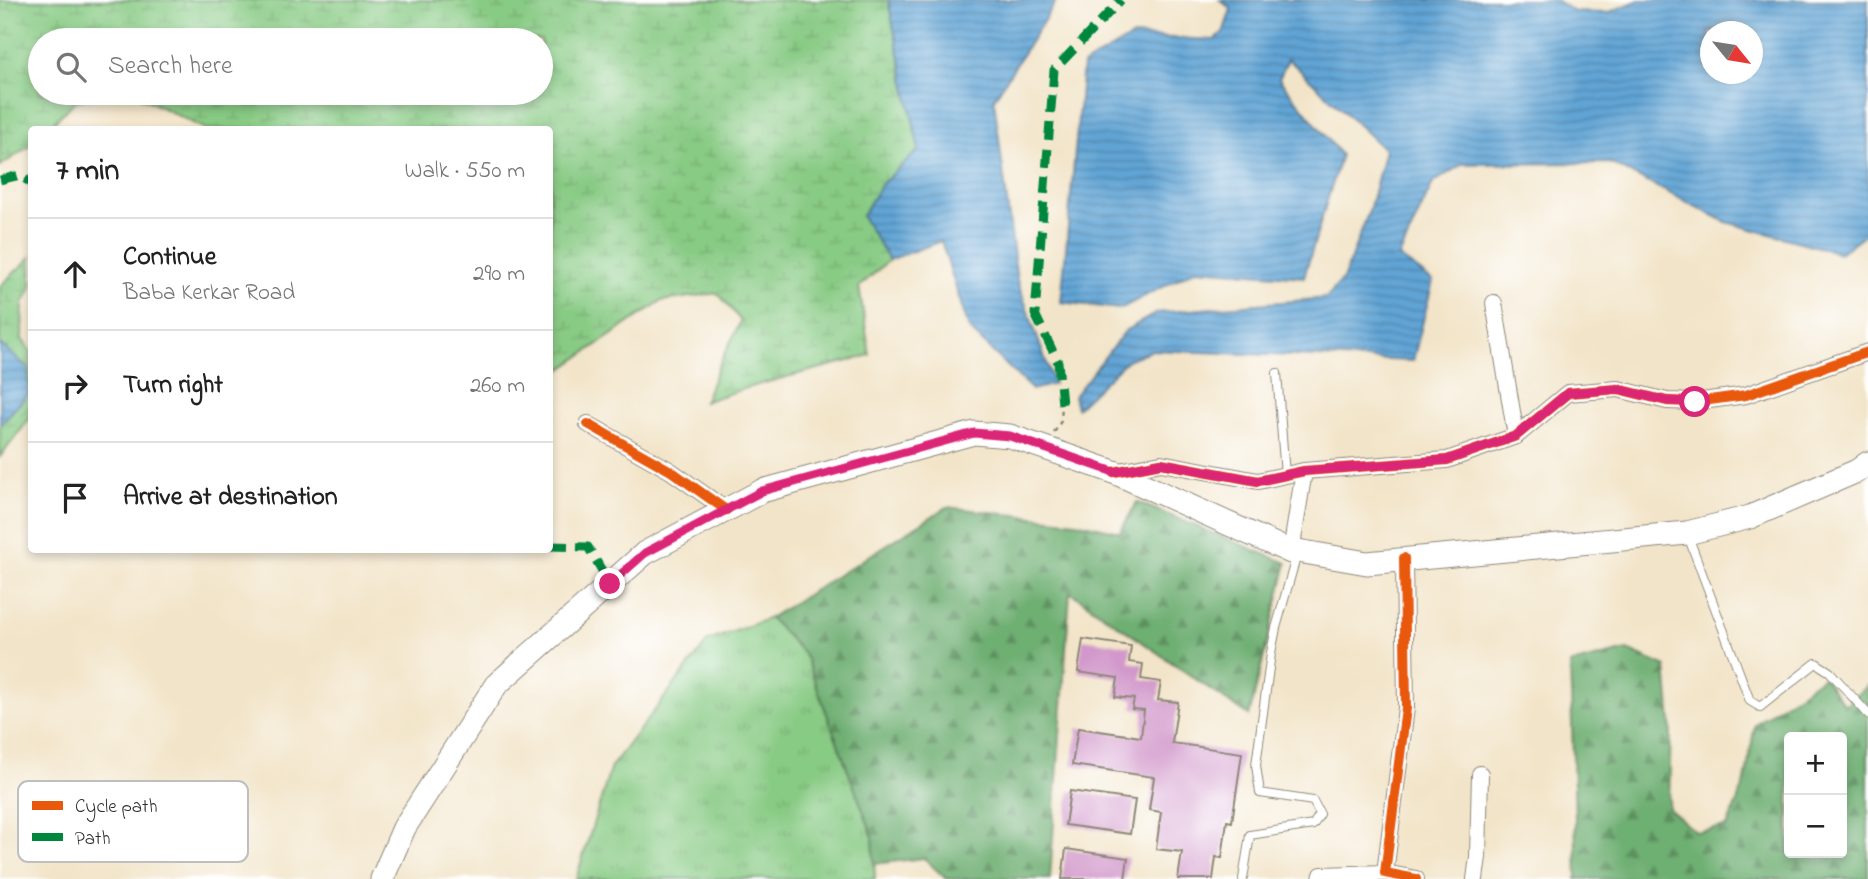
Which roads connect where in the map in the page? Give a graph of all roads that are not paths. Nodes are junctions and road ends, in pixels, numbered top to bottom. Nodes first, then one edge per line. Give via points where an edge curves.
1 (1493, 303) dead end
2 (1868, 352) edge
3 (1277, 373) dead end
4 (588, 424) dead end
5 (1516, 436) junction
6 (1868, 463) edge
7 (1304, 471) junction
8 (1114, 472) junction
9 (1285, 475) junction
10 (726, 510) junction
11 (1687, 533) junction
12 (1294, 552) junction
13 (1404, 558) junction
14 (1868, 714) edge
15 (1480, 774) dead end
16 (1385, 873) junction
17 (382, 879) edge
18 (1243, 879) edge
19 (1321, 879) edge
20 (1416, 879) edge
21 (1475, 879) edge

1 - 5 street
2 - 5 street via 1746,395 1695,402 1667,401 1618,389 1568,393
3 - 9 lane
4 - 10 street via 671,471
5 - 7 street via 1447,460
6 - 11 main road via 1751,517
7 - 9 street
7 - 12 street
8 - 9 street via 1161,463 1258,481
8 - 10 main road via 1010,436 974,433 762,491
8 - 12 main road
10 - 17 main road via 645,553 496,685 404,828
11 - 13 main road
11 - 14 lane via 1750,701 1760,707 1815,663 1830,672
12 - 13 main road via 1367,563
12 - 18 lane via 1276,628 1256,765 1260,793 1312,801 1320,814 1313,825 1250,835
13 - 16 street via 1406,708
15 - 21 street
16 - 19 street via 1322,875
16 - 20 street

